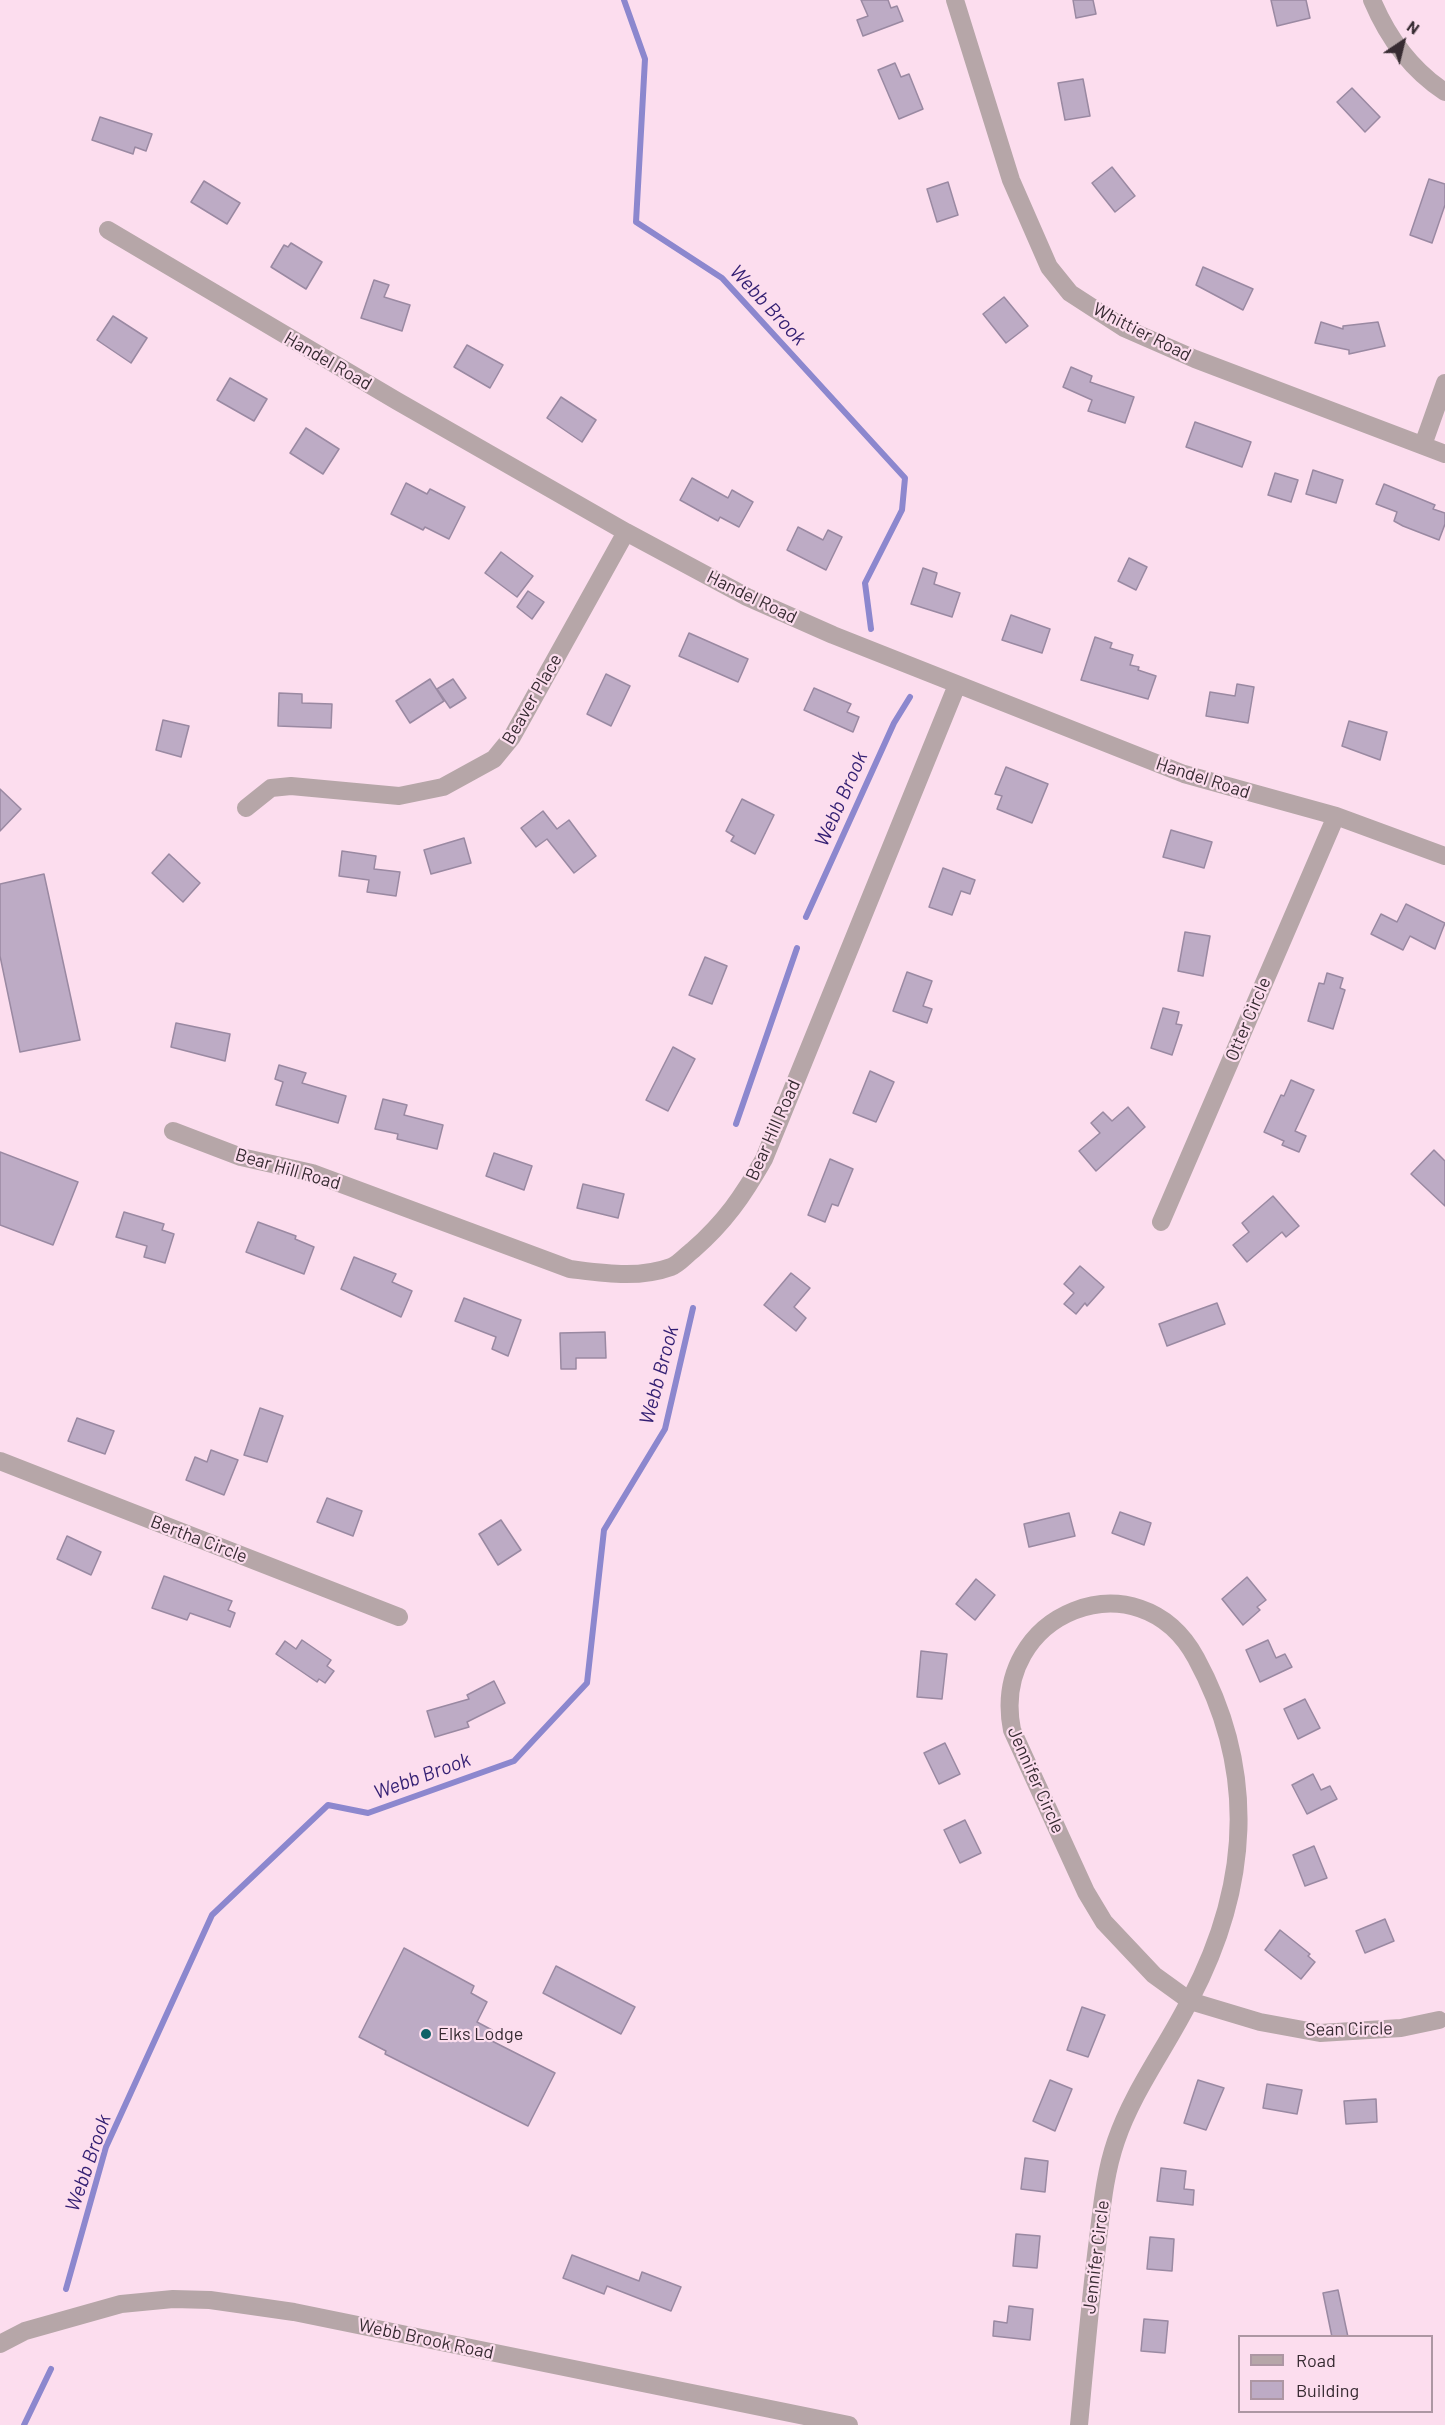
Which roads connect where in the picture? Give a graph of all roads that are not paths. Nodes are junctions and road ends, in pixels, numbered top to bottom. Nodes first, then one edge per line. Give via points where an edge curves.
1 (955, 0) edge
2 (1372, 0) edge
3 (1445, 92) edge
4 (108, 230) dead end
5 (1445, 383) edge
6 (1423, 445) junction
7 (1445, 454) edge
8 (626, 532) junction
9 (957, 685) junction
10 (246, 808) dead end
11 (1336, 816) junction
12 (1445, 856) edge
13 (172, 1131) dead end
14 (1161, 1222) dead end
15 (0, 1461) edge
16 (399, 1617) dead end
17 (1190, 2001) junction
18 (1439, 2020) dead end
19 (2, 2339) edge
20 (849, 2425) edge
21 (1079, 2425) edge

1 - 6 street, Whittier Road via 1011,180 1048,267 1070,293 1124,328 1195,360
2 - 3 street via 1401,54 1424,78
4 - 8 street, Handel Road
5 - 6 street
6 - 7 street, Whittier Road
8 - 9 street, Handel Road via 747,597
8 - 10 street, Beaver Place via 512,737 494,759 471,774 399,796 291,786 271,788
9 - 11 street, Handel Road via 1184,774
9 - 13 street, Bear Hill Road via 764,1159 719,1227 673,1266 647,1273 614,1274 570,1269 312,1173 241,1156
11 - 12 street, Handel Road
11 - 14 street, Otter Circle
15 - 16 street, Bertha Circle
17 - 17 street, Jennifer Circle via 1227,1914 1236,1864 1239,1802 1226,1729 1198,1661 1169,1625 1128,1606 1082,1607 1042,1629 1022,1653 1010,1682 1012,1730 1086,1892 1104,1922 1154,1975
17 - 18 street, Sean Circle via 1260,2022 1320,2033 1401,2028
17 - 21 street, Jennifer Circle via 1128,2109 1113,2154 1105,2185 1091,2292
19 - 20 street, Webb Brook Road via 121,2304 210,2300 294,2312

